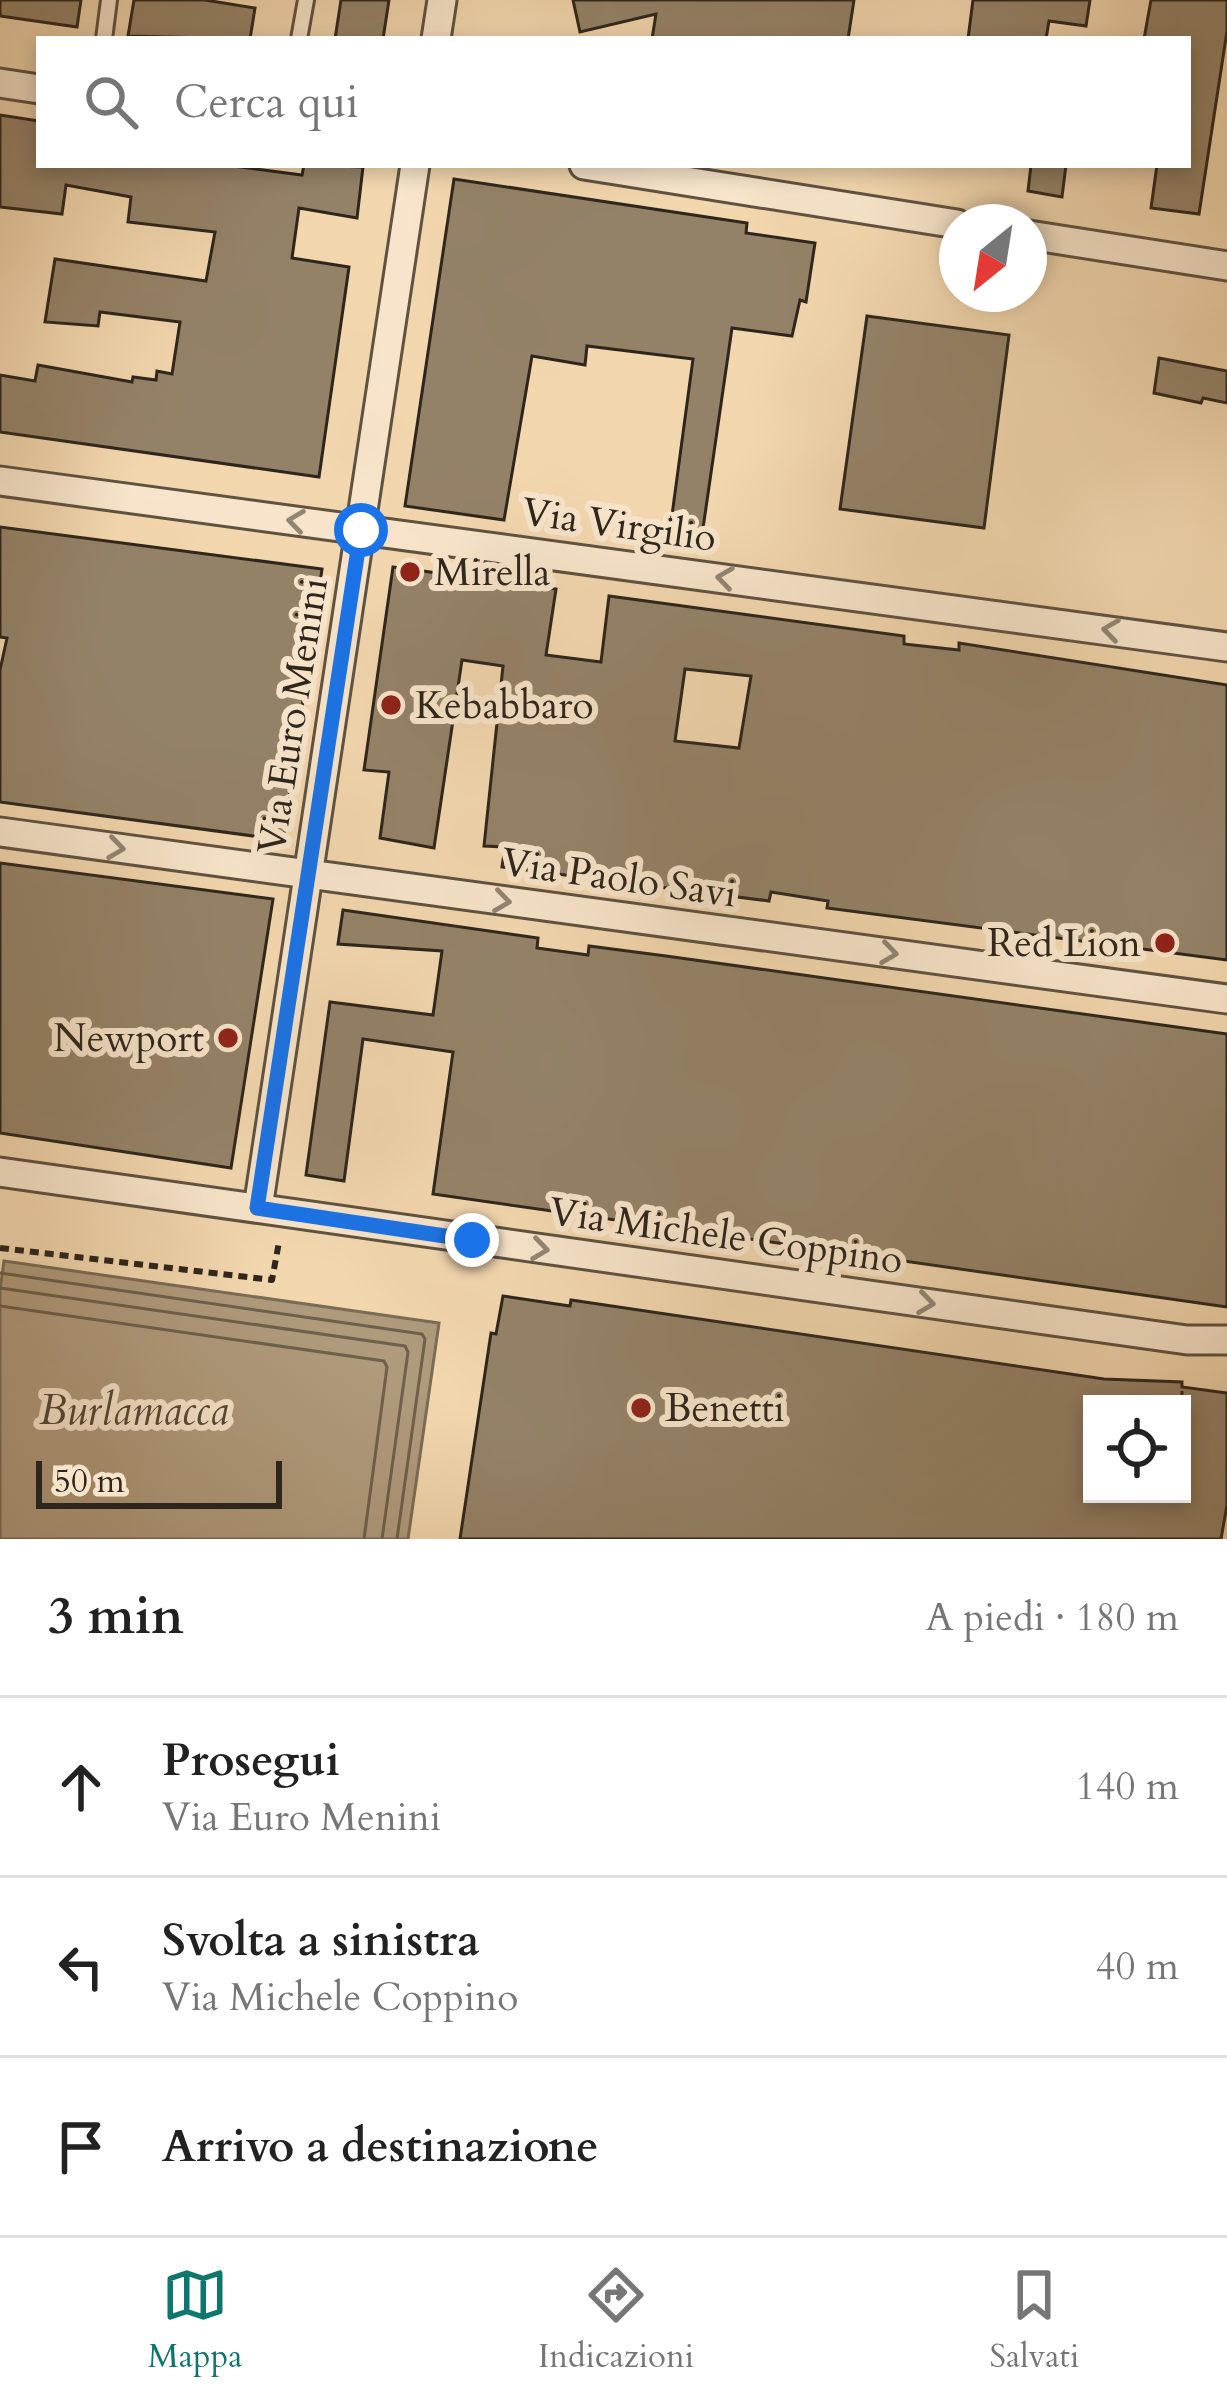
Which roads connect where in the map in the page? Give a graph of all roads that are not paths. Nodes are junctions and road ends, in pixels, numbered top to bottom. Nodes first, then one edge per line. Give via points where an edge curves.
1 (109, 0) edge
2 (306, 0) edge
3 (442, 0) edge
4 (104, 36) edge
5 (300, 36) edge
6 (436, 36) edge
7 (0, 82) edge
8 (36, 88) edge
9 (415, 168) edge
10 (603, 168) edge
11 (939, 221) edge
12 (1047, 238) edge
13 (1227, 266) edge
14 (0, 481) edge
15 (361, 530) junction
16 (1227, 646) edge
17 (0, 832) edge
18 (308, 875) junction
19 (1227, 999) edge
20 (0, 1172) edge
21 (257, 1208) junction
22 (1227, 1340) edge

1 - 4 lane
2 - 5 lane
3 - 6 street
7 - 8 street
9 - 15 street, Via Euro Menini
10 - 11 street
12 - 13 street
15 -> 14 street, Via Virgilio
16 -> 15 street, Via Virgilio
15 - 18 street, Via Euro Menini
17 -> 18 street, Via Paolo Savi
18 -> 19 street, Via Paolo Savi
18 - 21 street, Via Euro Menini
20 - 21 street, Via Michele Coppino
21 -> 22 street, Via Michele Coppino

